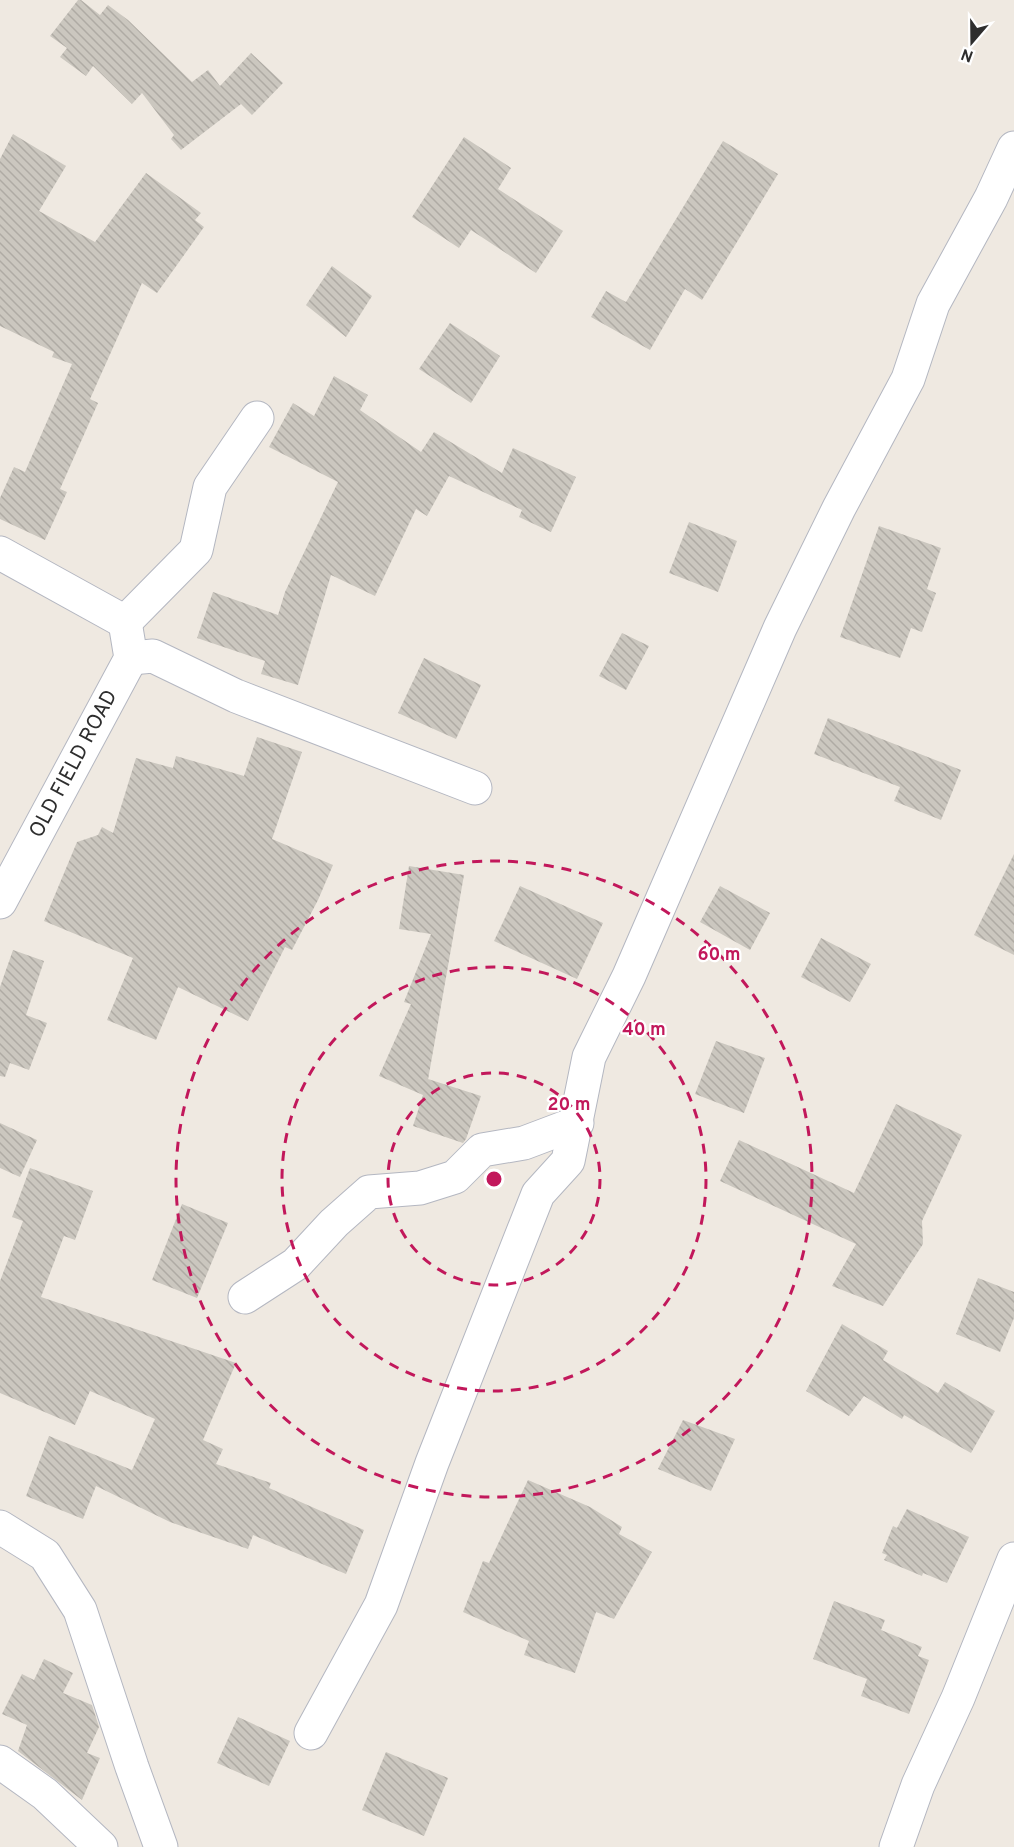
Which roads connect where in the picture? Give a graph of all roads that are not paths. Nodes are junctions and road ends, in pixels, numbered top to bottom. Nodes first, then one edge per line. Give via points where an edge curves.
1 (1014, 148) edge
2 (257, 418) dead end
3 (0, 553) edge
4 (125, 622) junction
5 (131, 658) junction
6 (475, 788) dead end
7 (0, 902) edge
8 (577, 1123) junction
9 (245, 1297) dead end
10 (0, 1527) edge
11 (1014, 1559) edge
12 (311, 1733) dead end
13 (0, 1762) edge
14 (100, 1847) edge
15 (161, 1847) edge
16 (896, 1847) edge

1 - 8 street via 933,304 908,379 839,508 754,687 629,976 589,1057
2 - 4 street via 210,487 196,550
3 - 4 street
4 - 5 street
5 - 6 street via 153,656 237,696
5 - 7 street, OLD FIELD ROAD
8 - 9 street via 524,1143 482,1150 455,1177 420,1188 369,1192 296,1264
8 - 12 street via 568,1161 538,1194 440,1441 381,1605
10 - 15 street via 45,1555 80,1610
11 - 16 street via 918,1785
13 - 14 street via 45,1794

